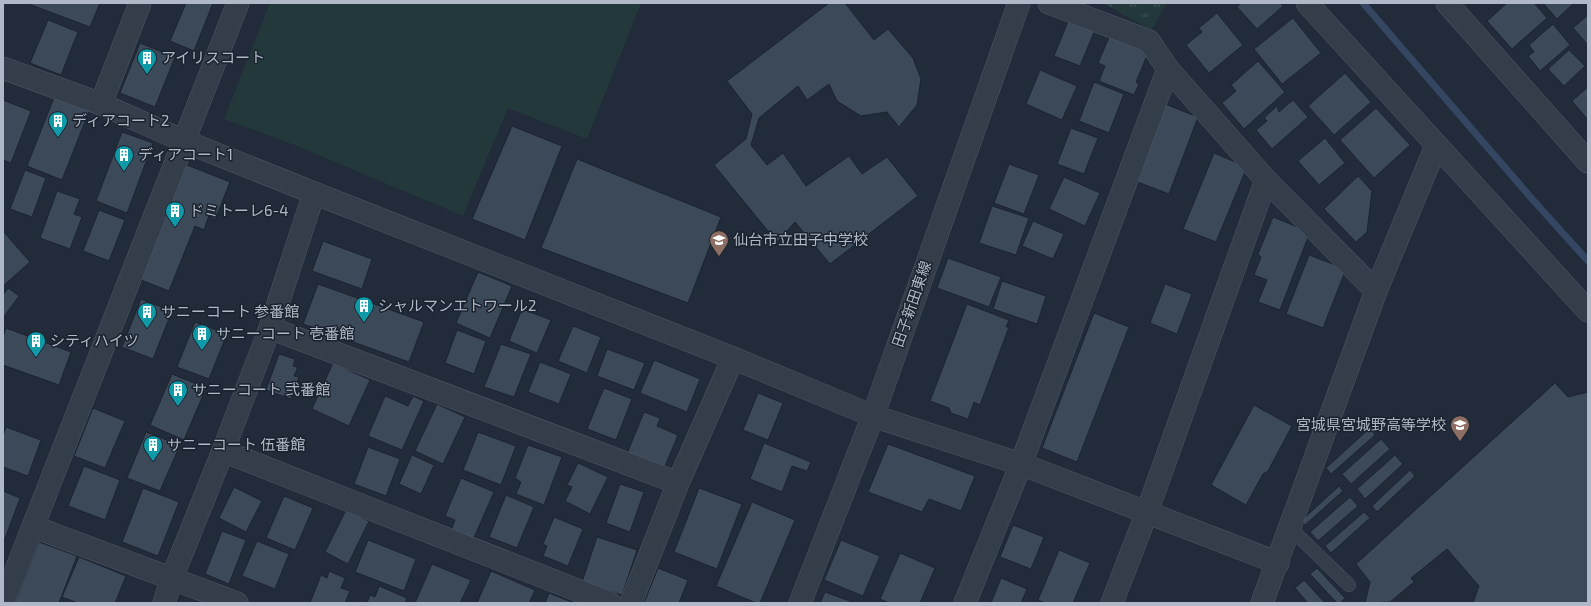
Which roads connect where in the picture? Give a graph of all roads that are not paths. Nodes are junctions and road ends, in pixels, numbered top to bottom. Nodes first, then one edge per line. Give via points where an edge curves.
1 (140, 3) edge
2 (238, 3) edge
3 (1019, 3) edge
4 (1049, 3) edge
5 (1307, 3) edge
6 (1447, 3) edge
7 (3, 68) edge
8 (1168, 69) junction
9 (101, 104) junction
10 (184, 141) junction
11 (1436, 146) junction
12 (1588, 162) edge
13 (1266, 180) junction
14 (314, 194) junction
15 (1376, 291) junction
16 (1588, 311) edge
17 (270, 328) junction
18 (733, 358) junction
19 (873, 416) junction
20 (223, 451) junction
21 (1021, 464) junction
22 (678, 483) junction
23 (1147, 512) junction
24 (34, 527) junction
25 (1290, 528) junction
26 (1278, 563) junction
27 (172, 578) junction
28 (1349, 585) dead end
29 (3, 603) edge
30 (164, 603) edge
31 (237, 603) edge
32 (610, 603) edge
33 (631, 603) edge
34 (800, 603) edge
35 (965, 603) edge
36 (1112, 603) edge
37 (1262, 603) edge

1 - 9 street
2 - 10 street
3 - 19 street, 田子新田東線
4 - 8 street via 1149,41
5 - 11 street
6 - 12 street
7 - 9 street
8 - 13 street
8 - 21 street
9 - 10 street
10 - 14 street
10 - 24 street
11 - 15 street
11 - 16 street
13 - 15 street
13 - 23 street
14 - 17 street
14 - 18 street
15 - 25 street
17 - 20 street
17 - 22 street
18 - 19 street
18 - 22 street
19 - 21 street
19 - 34 street, 田子新田東線
20 - 27 street
20 - 32 street
21 - 23 street
21 - 35 street
22 - 33 street
23 - 26 street
23 - 36 street
24 - 27 street
24 - 29 street
25 - 26 street
25 - 28 lane
26 - 37 street
27 - 30 street
27 - 31 street

